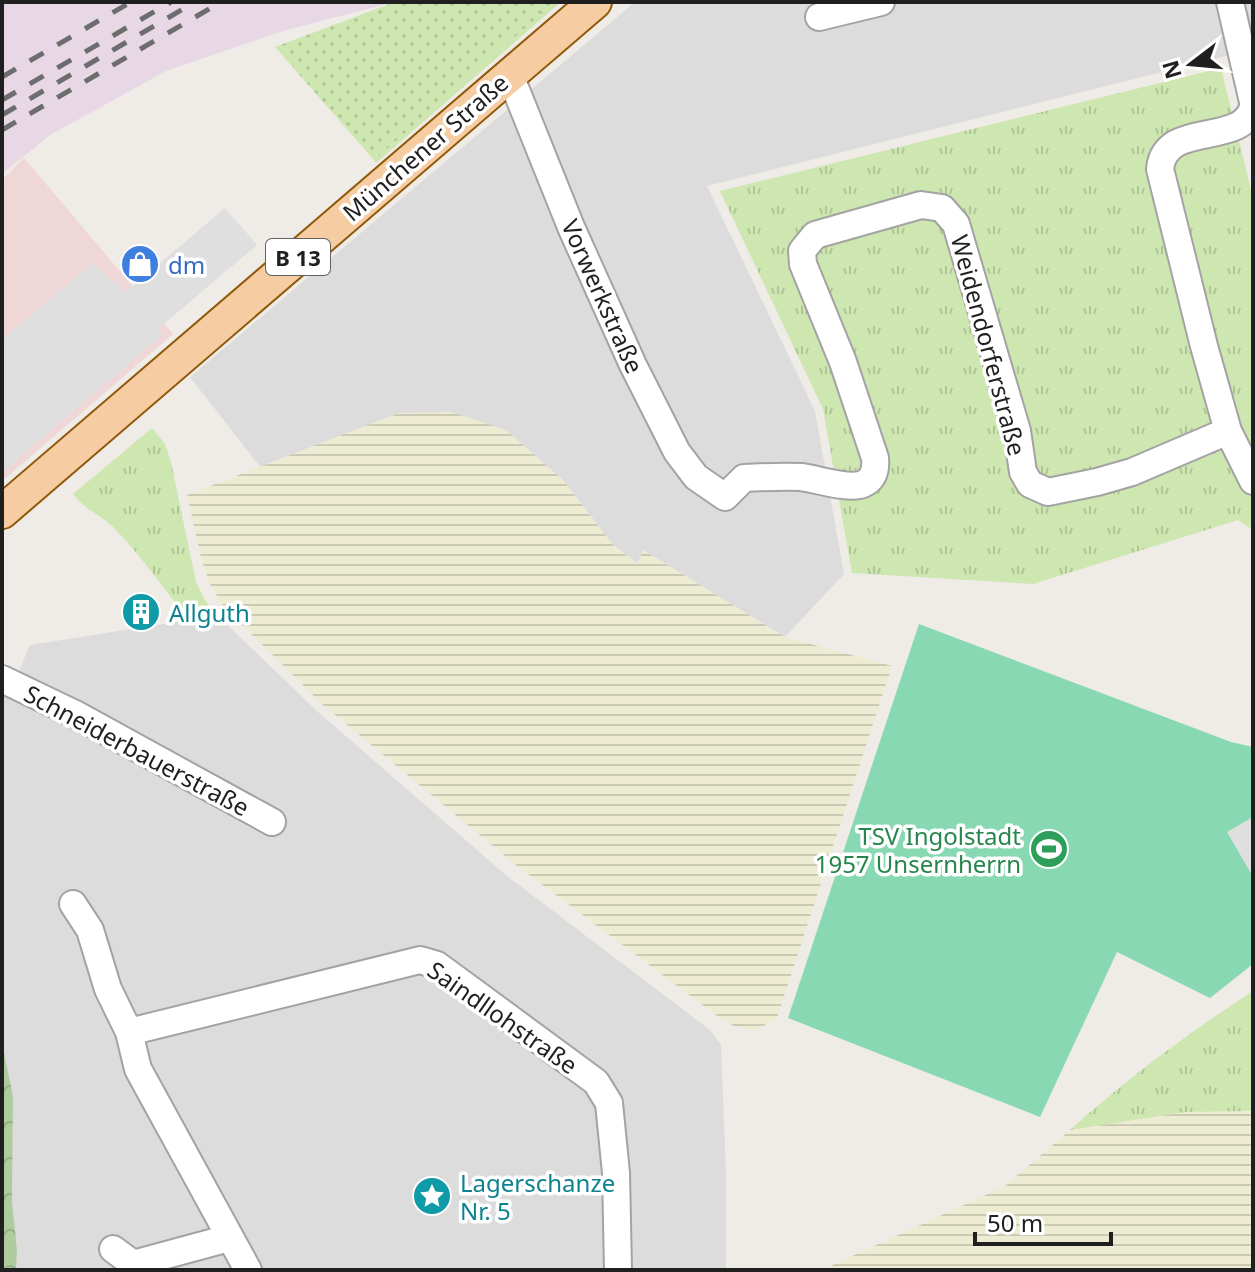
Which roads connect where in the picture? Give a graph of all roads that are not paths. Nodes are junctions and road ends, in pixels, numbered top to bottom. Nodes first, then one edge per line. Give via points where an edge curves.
1 (595, 2) edge
2 (881, 2) edge
3 (1230, 2) edge
4 (819, 17) dead end
5 (510, 75) junction
6 (1253, 104) edge
7 (1228, 431) junction
8 (1253, 481) edge
9 (725, 497) joint
10 (2, 512) edge
11 (2, 679) edge
12 (272, 822) dead end
13 (73, 904) dead end
14 (129, 1032) junction
15 (229, 1238) junction
16 (113, 1249) dead end
17 (248, 1270) edge
18 (618, 1270) edge

1 - 5 main road, Münchener Straße / B 13
2 - 4 street
3 - 6 street
5 - 9 street, Vorwerkstraße via 633,365 685,465
5 - 10 main road, Münchener Straße / B 13
6 - 7 street via 1241,124 1171,146 1160,169
7 - 8 street
7 - 9 street, Weidendorferstraße via 1115,477 1055,491 1036,488 1023,472 1017,431 956,224 942,208 921,205 815,235 802,251 875,458 871,478 852,486 799,477 744,478
11 - 12 street, Schneiderbauerstraße
13 - 14 street via 90,930 108,989
14 - 15 street via 138,1069
14 - 18 street, Saindllohstraße via 420,960 437,965 596,1082 609,1103
15 - 16 street via 133,1264
15 - 17 street

